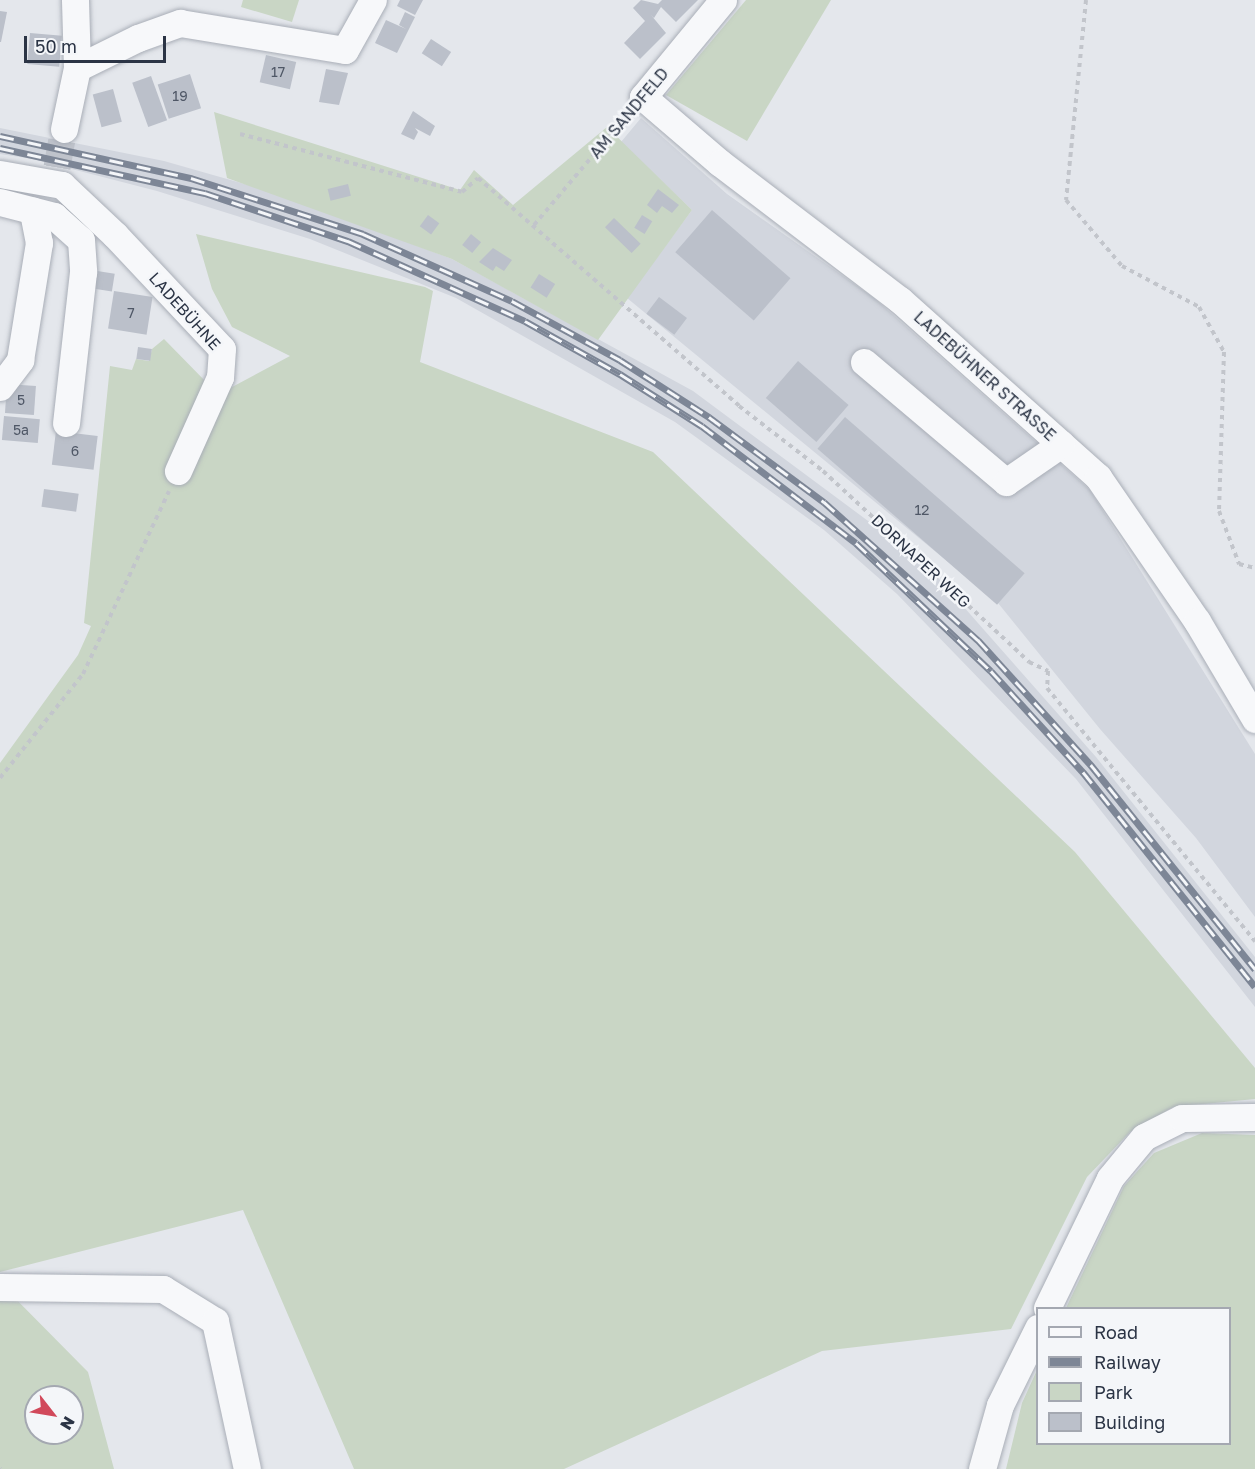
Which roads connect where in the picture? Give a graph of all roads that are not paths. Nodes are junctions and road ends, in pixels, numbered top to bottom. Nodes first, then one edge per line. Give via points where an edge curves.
1 (75, 0) edge
2 (373, 0) edge
3 (723, 0) edge
4 (77, 68) junction
5 (643, 97) joint
6 (64, 129) tunnel mouth
7 (0, 174) edge
8 (0, 202) edge
9 (33, 211) junction
10 (864, 362) dead end
11 (0, 387) edge
12 (66, 423) dead end
13 (1061, 444) junction
14 (178, 471) road end
15 (1255, 719) edge
16 (1255, 1117) edge
17 (0, 1287) edge
18 (1047, 1307) edge
19 (1036, 1332) edge
20 (247, 1469) edge
21 (982, 1469) edge

1 - 4 street
2 - 4 street via 345,50 180,23 138,38
3 - 5 street, AM SANDFELD
4 - 6 street
5 - 13 street, LADEBÜHNER STRASSE via 720,163 900,300
7 - 14 street, LADEBÜHNE via 56,175 222,349 220,377
8 - 9 street
9 - 11 street via 39,243 20,360
9 - 12 street via 54,216 81,240 83,272
10 - 13 street via 1006,482
13 - 15 street, LADEBÜHNER STRASSE via 1098,477 1197,621
16 - 18 street via 1182,1118 1144,1137 1110,1178
17 - 20 street via 163,1289 215,1321
19 - 21 street via 1000,1405

